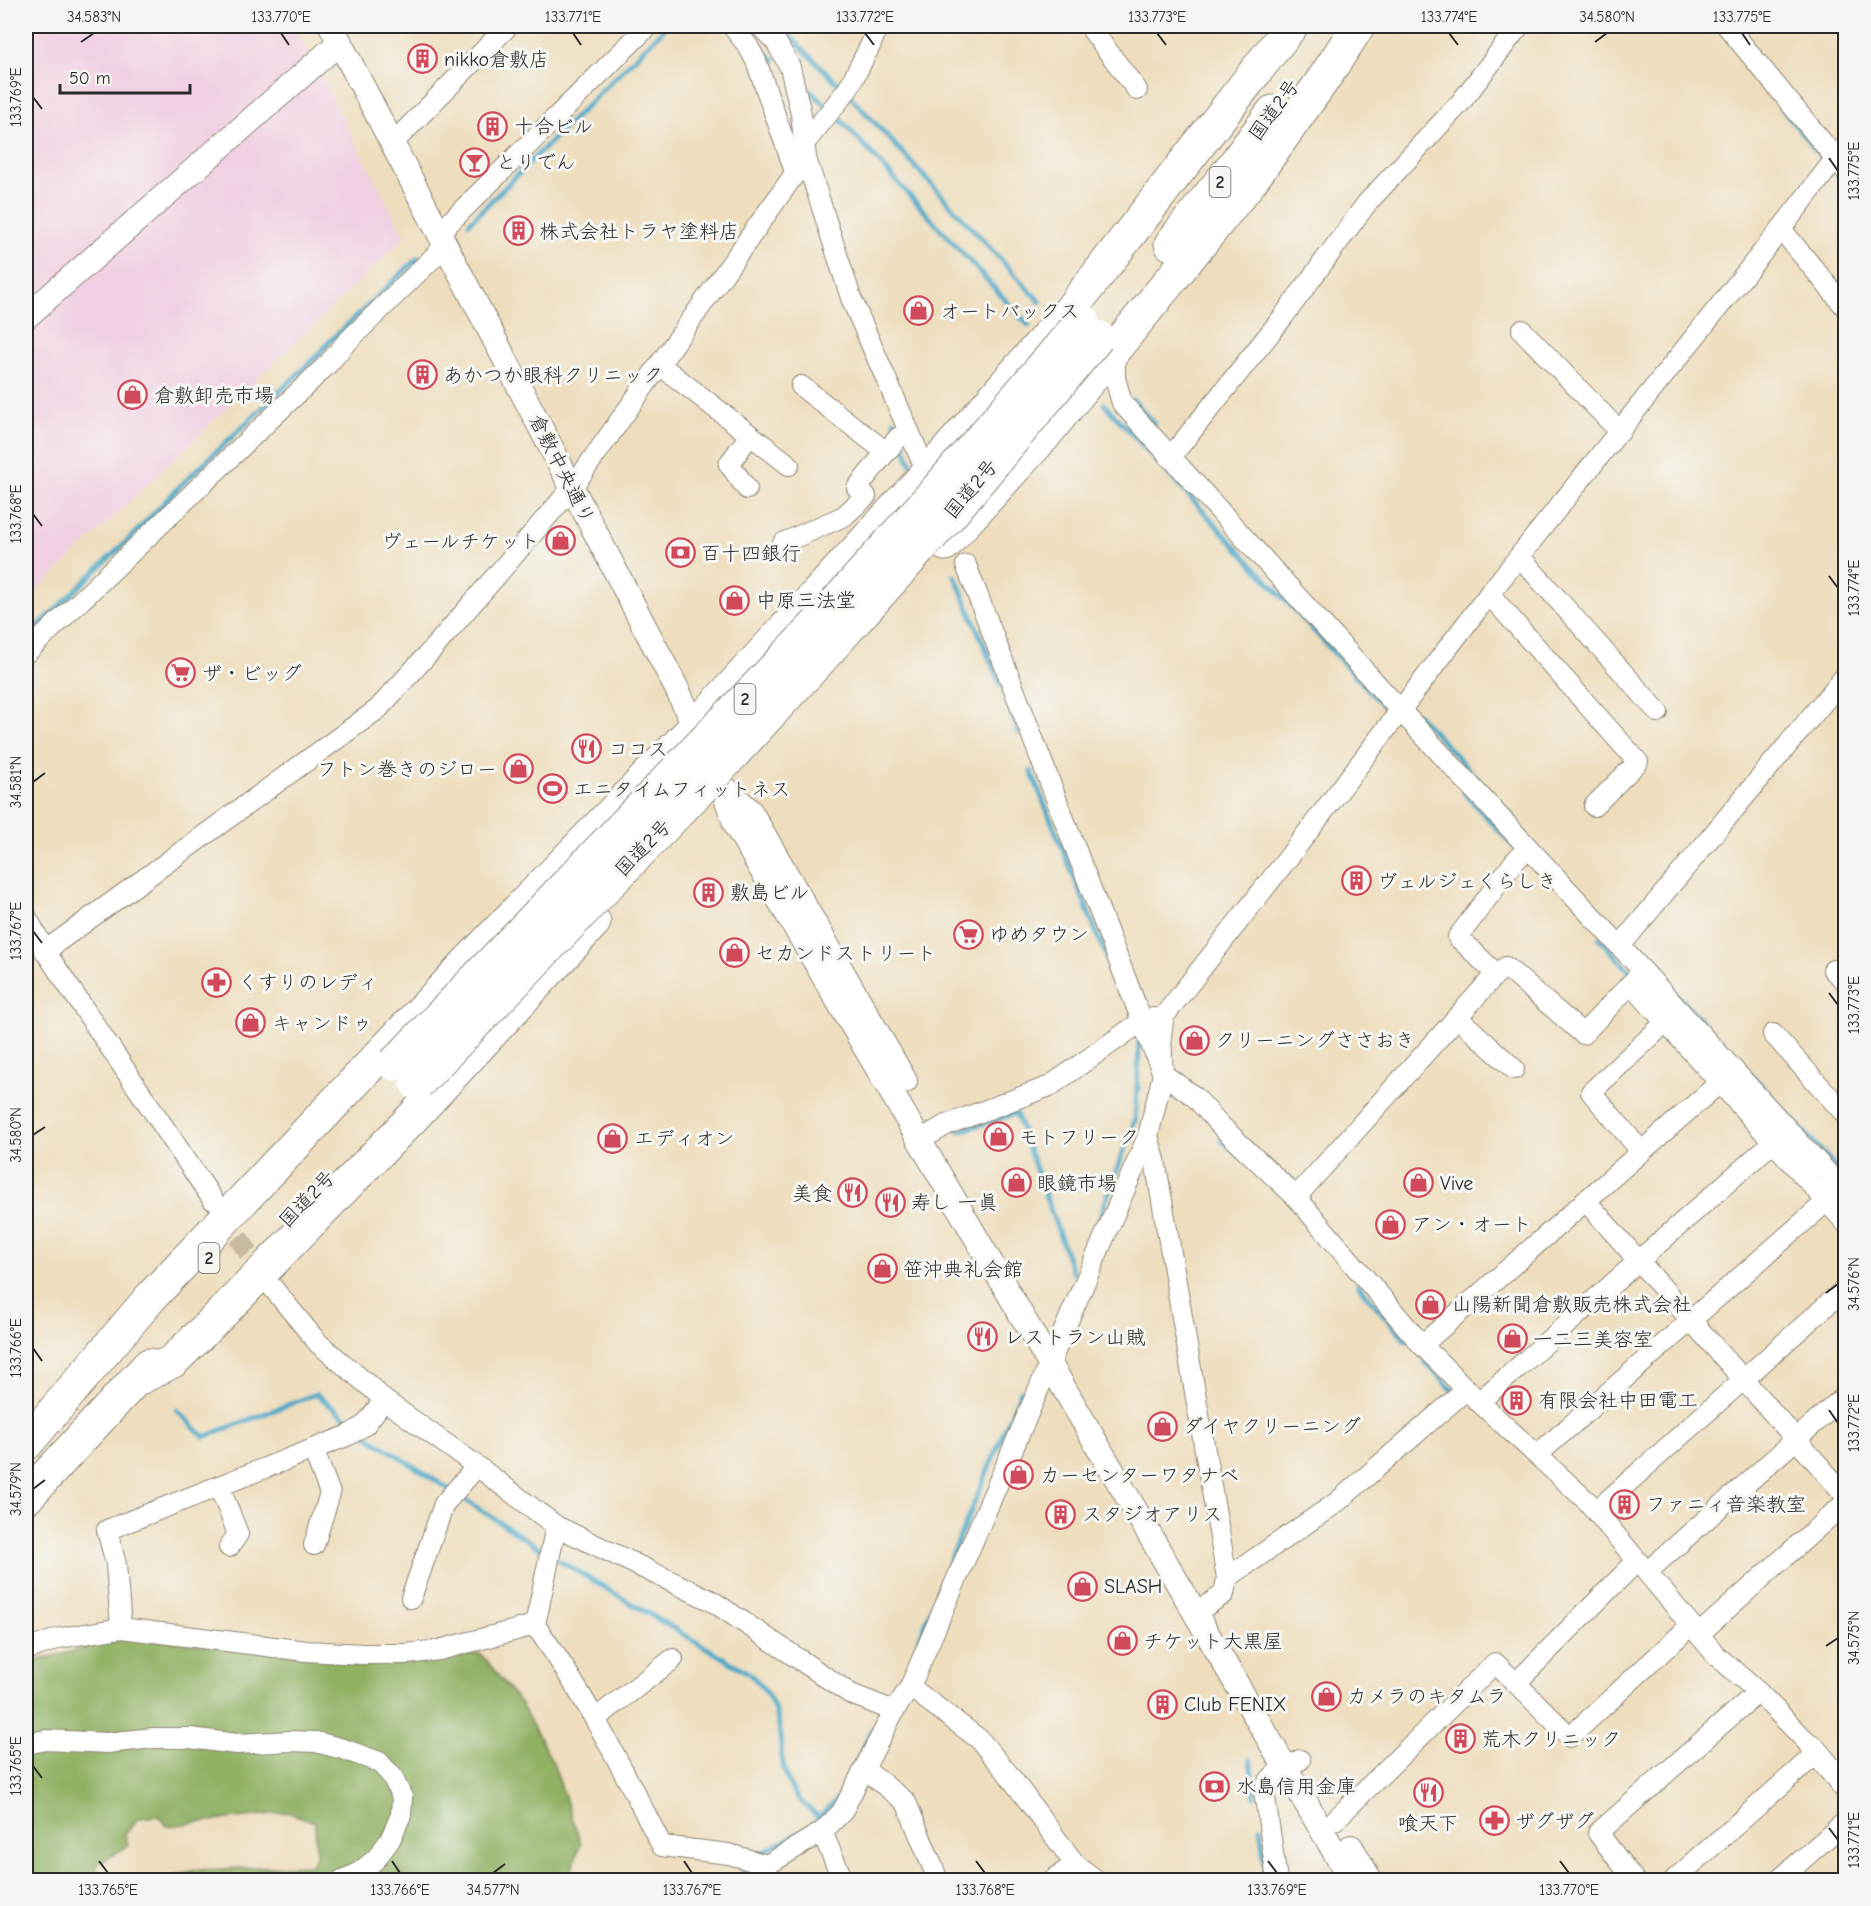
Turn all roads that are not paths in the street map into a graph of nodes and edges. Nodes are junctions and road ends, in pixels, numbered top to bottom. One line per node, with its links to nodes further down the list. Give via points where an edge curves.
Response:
1 (508, 26): 15 (street)
2 (648, 26): 19 (street)
3 (732, 26): 17 (street, via 748,45)
4 (760, 26): 17 (street, via 780,48 790,67 801,114)
5 (878, 26): 17 (street, via 846,91)
6 (1095, 26): 14 (street, via 1092,30)
7 (1291, 26): 42 (highway, via 1071,309 935,465)
8 (1307, 26): 23 (highway, 国道2号 / 2, via 1218,148)
9 (1336, 26): 23 (highway, 国道2号 / 2, via 1236,162)
10 (1358, 26): 23 (highway, via 1251,181)
11 (1519, 26): 29 (street, via 1461,102 1367,203 1283,316)
12 (1727, 26): 16 (street)
13 (335, 34): 15 (street, 倉敷中央通り); 21 (street)
14 (1137, 90)
15 (393, 143): 19 (street, 倉敷中央通り)
16 (1842, 158): 18 (street)
17 (802, 159): 24 (street); 28 (street)
18 (1781, 229): 20 (street); 26 (street)
19 (442, 239): 32 (street, 倉敷中央通り); 38 (street, via 329,363)
20 (1845, 308)
21 (26, 317)
22 (1522, 330): 26 (street)
23 (1099, 335): 29 (street, via 1122,404); 43 (highway, via 1044,435); 57 (highway, 国道2号 / 2, bridge, via 940,486)
24 (660, 365): 27 (street); 32 (street)
25 (801, 386): 28 (street)
26 (1620, 432): 35 (street)
27 (750, 435): 31 (street); 33 (street, via 729,464)
28 (899, 439): 30 (street); 34 (street, via 857,488 866,496 844,516)
29 (1173, 452): 40 (street)
30 (921, 459)
31 (789, 465)
32 (572, 488): 42 (street, 倉敷中央通り); 48 (street, via 378,709)
33 (747, 489)
34 (783, 543)
35 (1520, 557): 37 (street); 41 (street)
36 (966, 565): 53 (street)
37 (1489, 594): 40 (street); 44 (street, via 1638,762)
38 (26, 653)
39 (1845, 675): 47 (street)
40 (1400, 710): 45 (street); 51 (street)
41 (1658, 712)
42 (695, 727): 43 (street, 倉敷中央通り); 82 (highway, via 151,1297)
43 (722, 786): 61 (street, 倉敷中央通り, via 736,826); 77 (highway, via 414,1116 224,1311 173,1361)
44 (1594, 806)
45 (1523, 853): 47 (street); 49 (street, via 1458,937)
46 (26, 916): 48 (street)
47 (1620, 946): 50 (street)
48 (37, 950): 67 (street)
49 (1496, 974): 50 (street, via 1506,967 1583,1034); 52 (street)
50 (1637, 978): 54 (street); 59 (street)
51 (1164, 1016): 53 (street); 58 (street)
52 (1456, 1017): 56 (street); 66 (street)
53 (1142, 1021): 58 (street); 61 (street, via 1050,1086 946,1125)
54 (1665, 1023): 59 (street); 64 (street, via 1592,1092)
55 (1773, 1034): 60 (street)
56 (1514, 1069)
57 (406, 1074): 77 (highway, 国道2号 / 2); 84 (highway, 国道2号 / 2)
58 (1163, 1074): 62 (street); 66 (street, via 1195,1097)
59 (1726, 1077): 63 (street); 64 (street); 65 (street)
60 (1845, 1115)
61 (927, 1136): 75 (street, 倉敷中央通り)
62 (1148, 1136): 75 (street); 96 (street)
63 (1772, 1143): 65 (street); 70 (street)
64 (1641, 1151): 68 (street)
65 (1838, 1193): 69 (street); 73 (street)
66 (1296, 1197): 74 (street)
67 (213, 1200)
68 (1585, 1200): 70 (street); 74 (street)
69 (1845, 1223)
70 (1638, 1262): 73 (street); 79 (street)
71 (272, 1287): 80 (street, via 318,1343)
72 (1845, 1288): 76 (street)
73 (1690, 1321): 76 (street); 85 (street)
74 (1422, 1345): 79 (street)
75 (1054, 1354): 98 (street, 倉敷中央通り); 105 (street)
76 (1744, 1380): 81 (street); 91 (street)
77 (134, 1381): 89 (highway, 国道2号 / 2)
78 (1845, 1395): 81 (street)
79 (1473, 1396): 85 (street); 96 (street, via 1335,1503)
80 (384, 1400): 83 (street, via 358,1429); 86 (street)
81 (1797, 1440): 88 (street); 95 (street)
82 (26, 1444)
83 (313, 1449): 87 (street); 93 (street, via 330,1493)
84 (26, 1453)
85 (1538, 1455): 91 (street)
86 (477, 1466): 92 (street); 97 (street, via 444,1504)
87 (219, 1486): 94 (street, via 238,1534); 100 (street, via 107,1530 116,1564)
88 (1845, 1496)
89 (26, 1498)
90 (1845, 1502): 101 (street)
91 (1596, 1511): 95 (street)
92 (556, 1526): 99 (street); 107 (street, via 712,1601 851,1694)
93 (314, 1545)
94 (229, 1547)
95 (1642, 1566): 101 (street); 104 (street)
96 (1227, 1578): 98 (street, via 1224,1594)
97 (411, 1598)
98 (1202, 1609): 111 (street, 倉敷中央通り)
99 (536, 1625): 100 (street, via 439,1650 407,1654 306,1651); 108 (street)
100 (121, 1628): 102 (street, via 85,1632)
101 (1695, 1629): 104 (street, via 1570,1737); 106 (street, via 1716,1655)
102 (26, 1650)
103 (673, 1659): 108 (street)
104 (1516, 1683): 114 (street, via 1495,1663)
105 (910, 1687): 107 (street); 118 (street, via 979,1739)
106 (1758, 1692): 110 (street); 119 (street, via 1598,1833)
107 (894, 1711): 112 (street)
108 (595, 1719): 117 (street, via 662,1846 729,1854)
109 (26, 1744): 120 (street, via 46,1740 107,1743 153,1738 237,1744 316,1742 379,1762 392,1776 402,1797 401,1815 375,1860)
110 (1815, 1750): 113 (street); 129 (street)
111 (1293, 1764): 114 (street); 126 (street, via 1267,1782 1264,1791); 127 (street)
112 (865, 1770): 116 (street, via 842,1812); 123 (street, via 906,1802)
113 (1845, 1788)
114 (1335, 1820): 128 (street)
115 (1845, 1821): 130 (street)
116 (826, 1828): 117 (street); 122 (street)
117 (767, 1864): 121 (street)
118 (1075, 1864): 124 (street); 125 (street)
119 (1628, 1878)
120 (342, 1881)
121 (753, 1881)
122 (843, 1881)
123 (938, 1881)
124 (1053, 1881)
125 (1096, 1881)
126 (1277, 1881)
127 (1352, 1881)
128 (1370, 1881)
129 (1674, 1881)
130 (1779, 1881)

